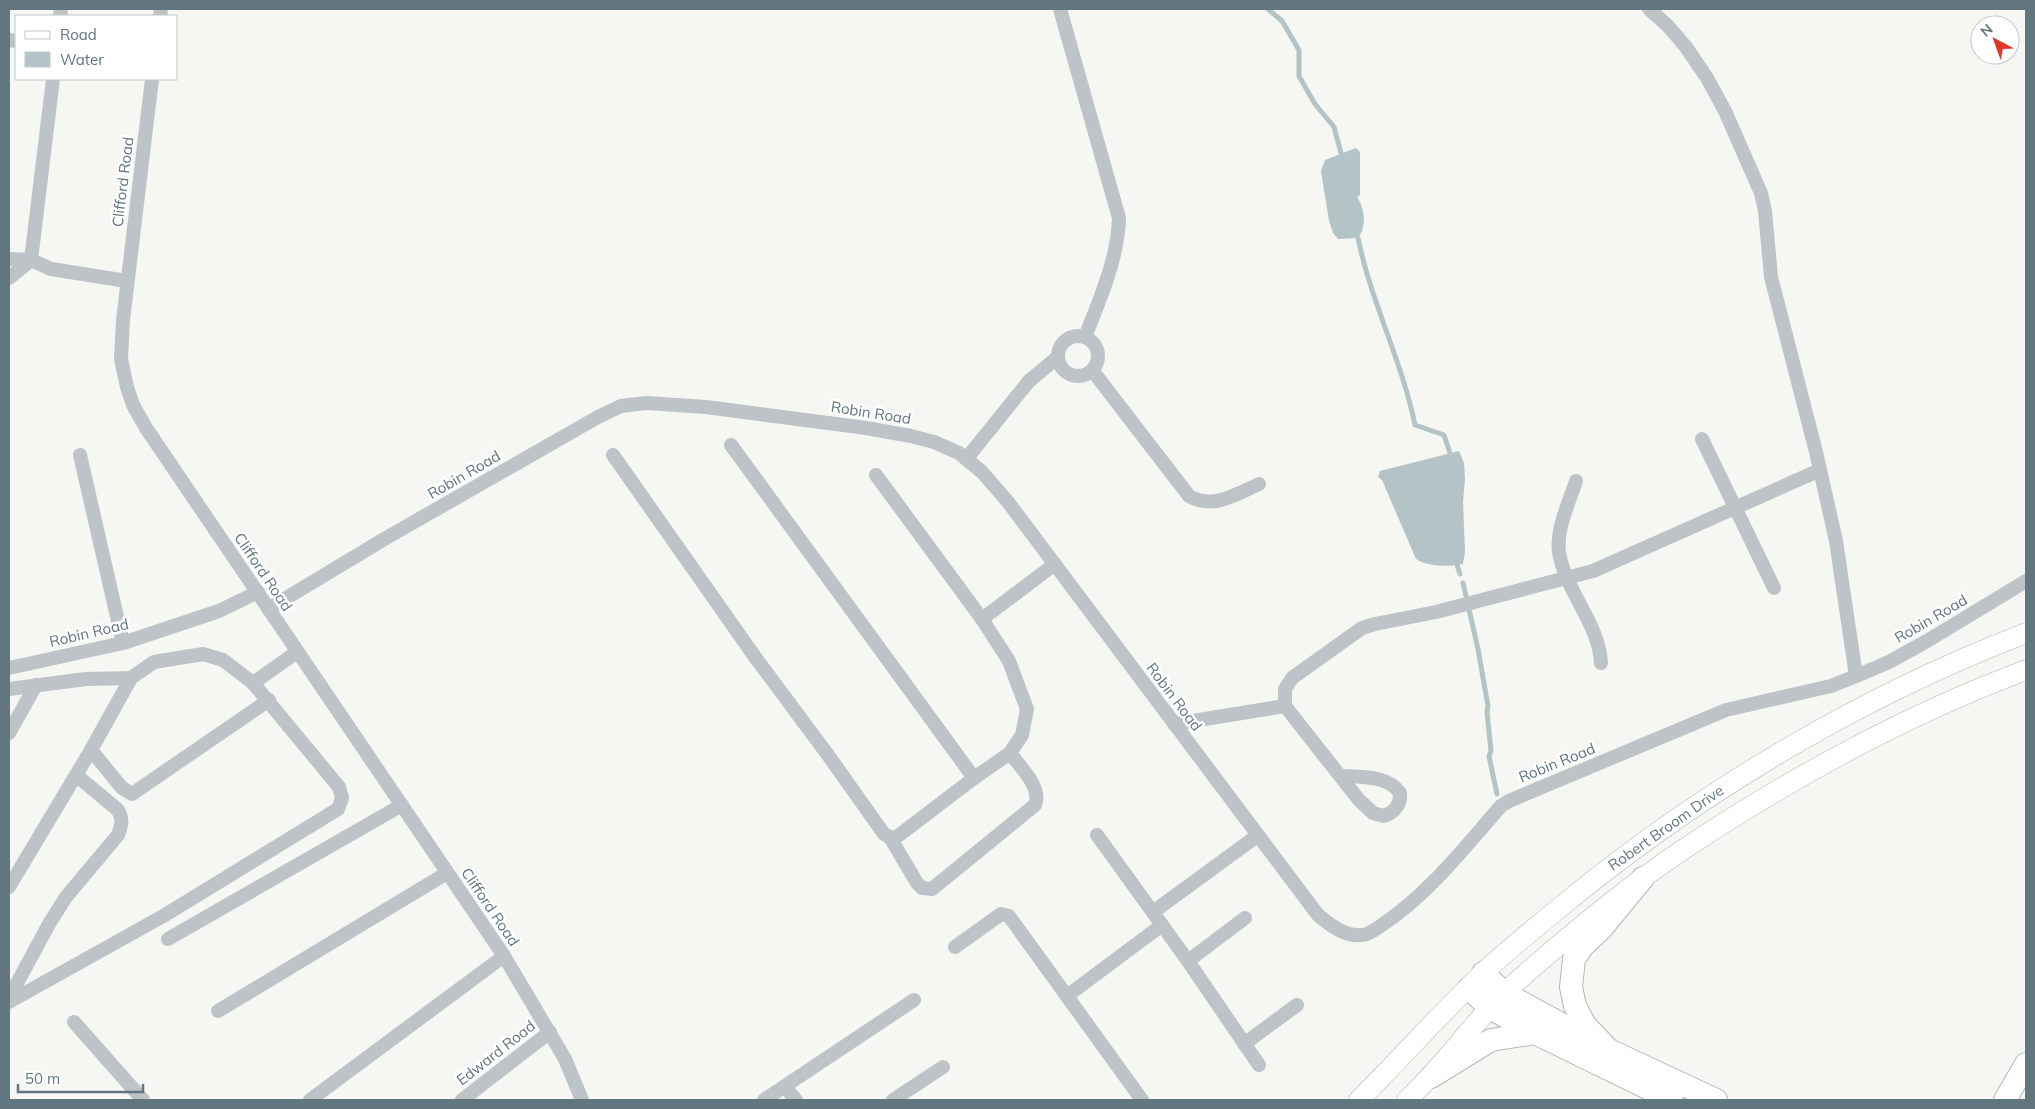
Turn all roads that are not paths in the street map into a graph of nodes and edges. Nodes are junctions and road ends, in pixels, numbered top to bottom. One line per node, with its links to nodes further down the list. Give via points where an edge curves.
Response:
1 (1060, 9): 9 (street, via 1119,218 1114,253)
2 (1649, 9): 17 (street, via 1668,26 1707,78 1761,192 1766,211 1771,277)
3 (53, 80): 6 (street)
4 (152, 80): 8 (street, Clifford Road)
5 (9, 259): 6 (street)
6 (31, 260): 7 (street); 8 (street, via 51,270)
7 (9, 278)
8 (127, 281): 26 (street, Clifford Road, via 121,359 133,405)
9 (1085, 337): 10 (street, via 1074,336 1063,342); 11 (street, via 1098,352)
10 (1058, 358): 11 (street, via 1064,371 1071,375 1086,374); 16 (street, via 1029,381)
11 (1092, 370): 20 (street, via 1190,496 1204,502 1225,500)
12 (1702, 439): 21 (street)
13 (731, 445): 48 (street)
14 (80, 455): 30 (street)
15 (613, 455): 52 (street, via 755,657 884,834)
16 (967, 458): 22 (street, Robin Road, via 1008,502); 27 (street, Robin Road, via 934,442 866,428 706,407 646,403 621,406)
17 (1820, 470): 21 (street); 35 (street, via 1836,541)
18 (876, 475): 28 (street)
19 (1576, 481): 23 (street, via 1562,524 1559,551)
20 (1259, 484)
21 (1734, 508): 23 (street, via 1593,571); 25 (street)
22 (1055, 564): 28 (street); 42 (street, Robin Road)
23 (1568, 578): 32 (street, via 1600,650); 41 (street, via 1375,624 1355,632 1292,678 1285,689)
24 (2026, 581): 35 (street, Robin Road, via 1890,662)
25 (1774, 588)
26 (258, 592): 27 (street, Clifford Road); 30 (street, Robin Road, via 219,611)
27 (268, 608): 31 (street, Clifford Road)
28 (982, 619): 45 (street, via 1009,661 1027,709 1022,735)
29 (2026, 632): 63 (street, Robert Broom Drive, via 1883,696 1755,767 1670,823 1590,883)
30 (124, 643): 33 (street, Robin Road)
31 (297, 652): 37 (street); 49 (street, Clifford Road)
32 (1601, 663)
33 (9, 668)
34 (2026, 670): 54 (street, Robert Broom Drive, via 1890,730 1825,764 1735,816)
35 (1856, 676): 51 (street, Robin Road, via 1831,686 1726,710 1509,800 1457,859 1424,890 1387,921 1360,936 1340,931 1318,915)
36 (131, 678): 37 (street, via 154,662 204,654 223,660); 38 (street, via 86,679); 44 (street)
37 (253, 683): 40 (street)
38 (36, 686): 39 (street); 43 (street)
39 (9, 689)
40 (269, 700): 44 (street, via 132,794 122,788); 68 (street, via 339,788 342,798 338,809 165,915)
41 (1285, 706): 42 (street); 47 (street)
42 (1174, 724): 51 (street, Robin Road)
43 (9, 733)
44 (90, 750): 46 (street)
45 (1010, 753): 48 (street); 52 (street, via 1035,788 1038,798 1035,805 932,889 922,888 917,883)
46 (76, 775): 55 (street); 65 (street, via 118,810 121,827 118,835 66,897)
47 (1340, 776)
48 (974, 778): 52 (street)
49 (402, 805): 53 (street, Clifford Road); 59 (street)
50 (1098, 835): 56 (street)
51 (1257, 836): 56 (street)
52 (891, 839)
53 (447, 873): 61 (street, Clifford Road); 70 (street)
54 (1643, 878): 67 (street, Robert Broom Drive); 75 (main road, via 1574,959 1571,987 1577,1013)
55 (9, 887)
56 (1153, 912): 58 (street)
57 (1245, 918): 62 (street)
58 (1162, 925): 62 (street); 64 (street)
59 (168, 939)
60 (955, 947): 64 (street, via 1001,914 1006,914)
61 (504, 956): 72 (street, Clifford Road); 83 (street)
62 (1188, 961): 74 (street)
63 (1476, 981): 67 (main road); 90 (street, Robert Broom Drive)
64 (1067, 996): 89 (street)
65 (9, 998)
66 (914, 1000): 80 (street)
67 (1497, 1000): 73 (main road); 75 (main road); 79 (street, Robert Broom Drive)
68 (9, 1002)
69 (1297, 1005): 74 (street)
70 (218, 1011)
71 (74, 1022): 82 (street)
72 (550, 1032): 84 (street, Edward Road); 85 (street, Clifford Road)
73 (1535, 1033): 79 (main road, via 1491,1040); 92 (main road)
74 (1244, 1044): 77 (street)
75 (1609, 1050): 93 (main road)
76 (2026, 1064): 94 (main road)
77 (1258, 1065)
78 (943, 1067): 88 (street)
79 (1431, 1077): 91 (street, Robert Broom Drive)
80 (785, 1086): 86 (street); 87 (street)
81 (2026, 1086): 95 (main road)
82 (143, 1100)
83 (310, 1100)
84 (462, 1100)
85 (582, 1100)
86 (764, 1100)
87 (796, 1100)
88 (893, 1100)
89 (1142, 1100)
90 (1359, 1100)
91 (1407, 1100)
92 (1672, 1100)
93 (1716, 1100)
94 (2005, 1100)
95 (2019, 1100)

